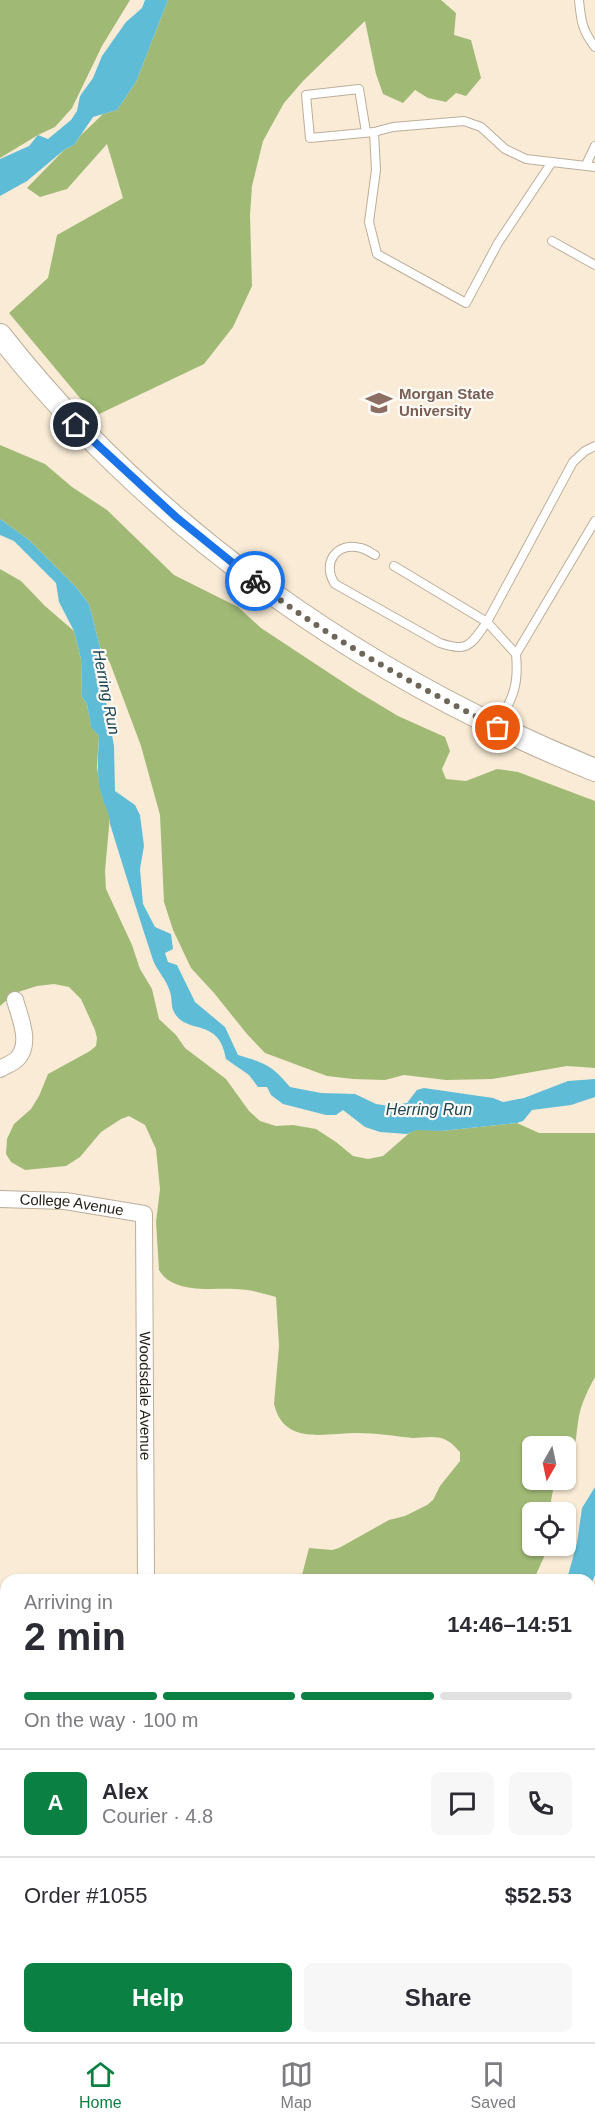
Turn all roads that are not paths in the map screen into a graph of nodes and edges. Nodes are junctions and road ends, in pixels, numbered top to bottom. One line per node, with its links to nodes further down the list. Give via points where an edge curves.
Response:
1 (579, 0): 2 (lane, via 582,27)
2 (595, 47)
3 (370, 132): 3 (lane, via 310,138 306,95 359,89); 5 (lane, via 464,121 481,127 515,155); 5 (lane, via 376,170 369,222 377,254 466,303 498,243)
4 (595, 146): 6 (lane)
5 (552, 162): 6 (lane)
6 (591, 166)
7 (552, 241): 8 (lane)
8 (595, 265)
9 (0, 335): 16 (main road, via 76,425 130,477 260,585 358,652)
10 (595, 446): 14 (lane, via 573,462)
11 (595, 521): 15 (lane)
12 (375, 555): 14 (lane, via 361,548 348,547 336,552 329,568 335,584 453,648 470,645)
13 (394, 566): 14 (lane)
14 (487, 622): 15 (lane)
15 (516, 654): 16 (lane, via 516,688)
16 (498, 728): 17 (main road)
17 (595, 771)
18 (15, 1000): 19 (street, via 24,1031 23,1050 16,1060)
19 (0, 1069)
20 (0, 1199): 21 (street, College Avenue, via 65,1201)
21 (144, 1214): 22 (street, Woodsdale Avenue)
22 (146, 1574)

